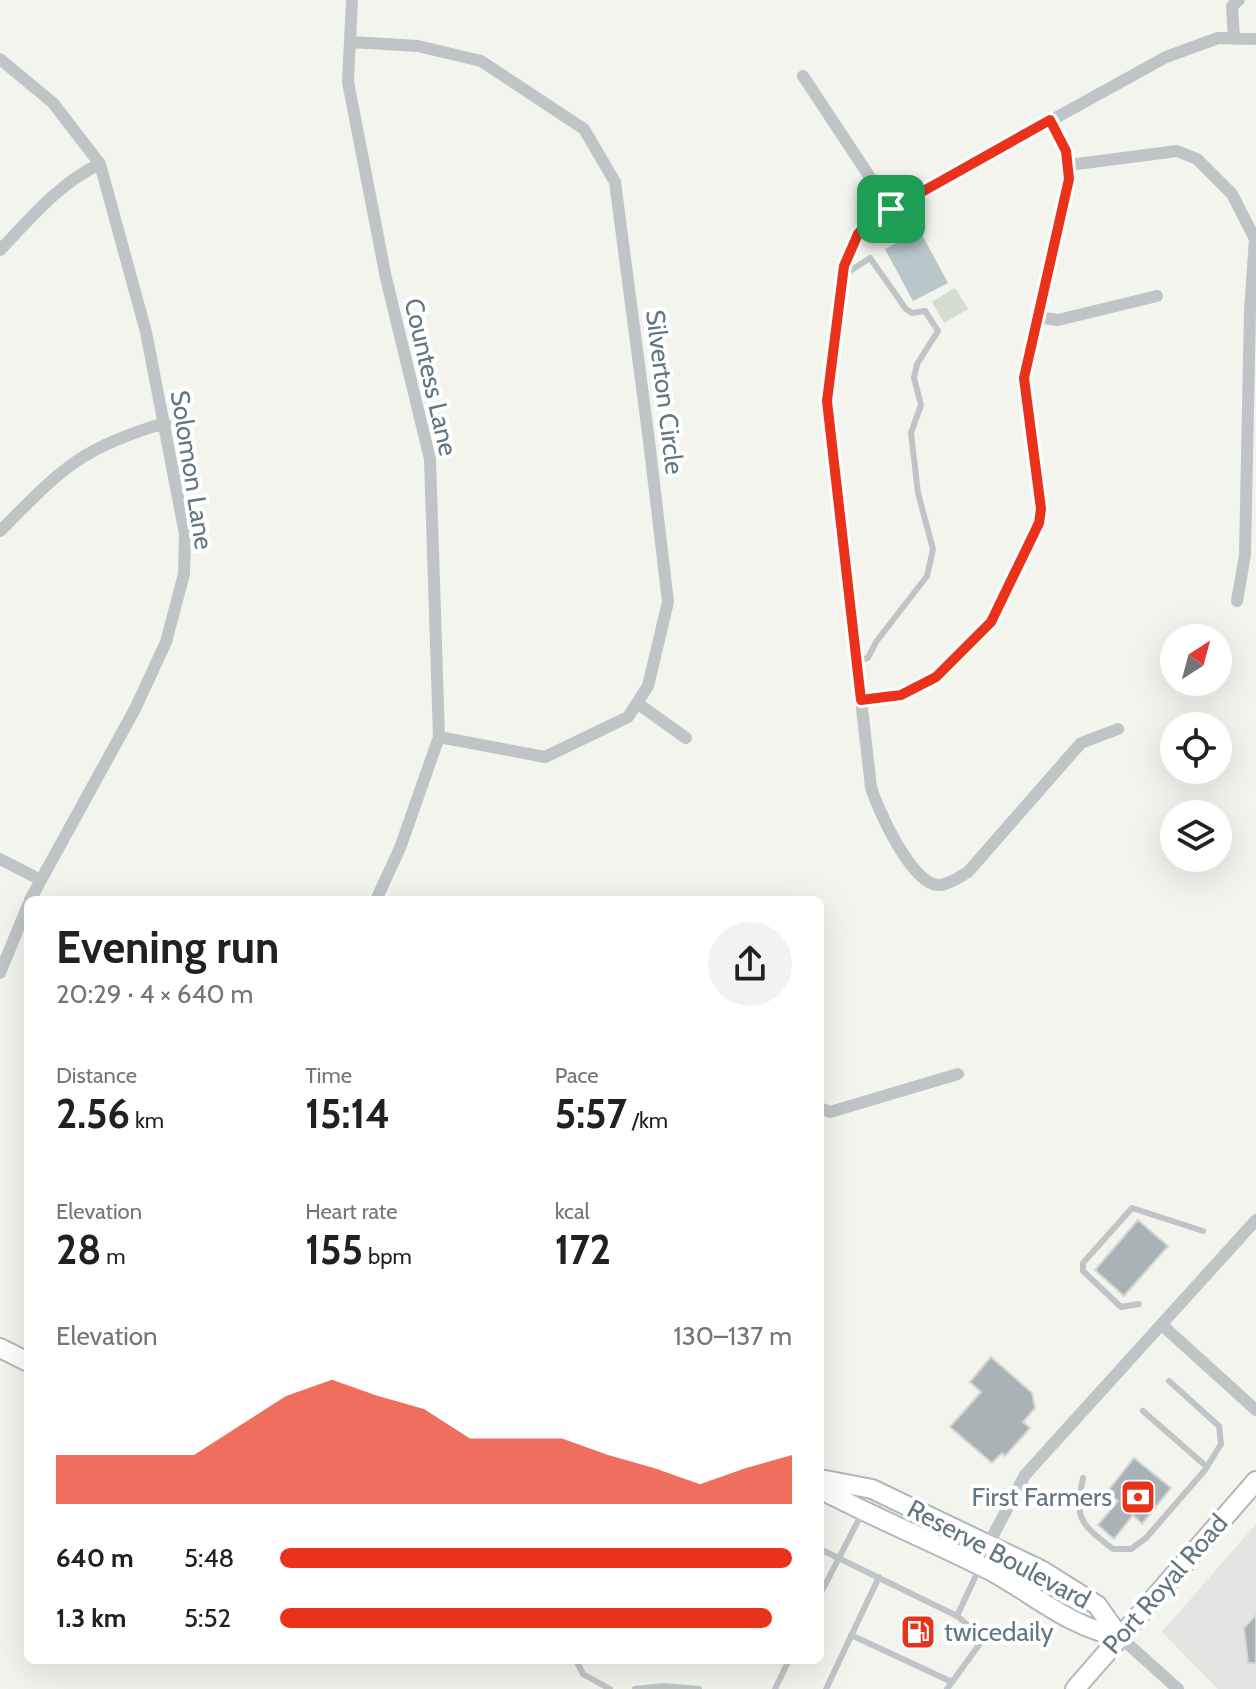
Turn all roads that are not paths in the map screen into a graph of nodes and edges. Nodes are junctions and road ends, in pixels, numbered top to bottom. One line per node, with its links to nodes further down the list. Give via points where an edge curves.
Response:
1 (352, 0): 5 (street, Countess Lane)
2 (1233, 2): 3 (street)
3 (1234, 39): 4 (street); 8 (street, via 1218,38 1166,57)
4 (1256, 39)
5 (351, 42): 24 (street, Silverton Circle, via 418,46 481,61 584,129 615,182 668,602 648,686); 26 (street, Countess Lane, via 348,82 386,278 430,459)
6 (0, 59): 9 (street, Solomon Lane, via 53,103)
7 (803, 76): 11 (street)
8 (1050, 120): 10 (street); 11 (street)
9 (100, 164): 12 (street, via 78,174 46,201); 17 (street, Solomon Lane)
10 (1069, 165): 14 (street, via 1177,151 1197,159 1232,194 1255,239); 16 (street)
11 (891, 209): 13 (street, via 858,234)
12 (0, 250)
13 (843, 277): 22 (street, via 827,401); 22 (lane, via 870,258 906,309 925,311 938,331 917,364 914,378 921,405 911,433 918,493 933,549 927,576 868,658)
14 (1254, 280): 20 (street)
15 (1157, 296): 16 (street, via 1058,320)
16 (1037, 317): 23 (street, via 1024,389 1039,523 991,622 936,677 901,695)
17 (165, 423): 18 (street, via 122,435 69,463); 29 (street, Solomon Lane, via 185,534 184,574 166,642 135,709)
18 (0, 531)
19 (1256, 544): 20 (street)
20 (1245, 555): 21 (street)
21 (1237, 601)
22 (857, 661): 23 (street)
23 (861, 700): 25 (street, via 878,810 919,878 937,885 968,872 1081,743)
24 (637, 703): 26 (street, Silverton Circle, via 628,717 545,757); 27 (street)
25 (1118, 729)
26 (439, 737): 31 (street, Countess Lane)
27 (686, 738)
28 (0, 859): 29 (street)
29 (39, 879): 30 (street, Solomon Lane)
30 (32, 896)
31 (378, 896)
32 (24, 914): 33 (street, Solomon Lane)
33 (0, 973)
34 (958, 1074): 35 (street)
35 (824, 1110)
36 (1256, 1220): 39 (street)
37 (1203, 1231): 38 (lane, via 1132,1208 1083,1263 1083,1271 1121,1307)
38 (1139, 1304)
39 (1162, 1325): 43 (street); 51 (street, via 1025,1475)
40 (0, 1348): 41 (street)
41 (24, 1360)
42 (1169, 1381): 45 (lane, via 1219,1426 1221,1444)
43 (1256, 1410)
44 (1143, 1411): 45 (lane)
45 (1206, 1468): 46 (lane, via 1131,1549 1113,1549 1082,1525 1077,1504)
46 (1083, 1478)
47 (824, 1480): 51 (street, Reserve Boulevard, via 872,1489)
48 (1256, 1481): 59 (street, Port Royal Road)
49 (824, 1491): 50 (street, Reserve Boulevard)
50 (863, 1512): 53 (lane); 54 (street, Reserve Boulevard)
51 (989, 1543): 54 (street); 59 (street, Reserve Boulevard, via 1097,1605)
52 (824, 1551): 53 (lane)
53 (838, 1557): 55 (lane); 56 (lane)
54 (981, 1566): 57 (lane); 59 (street, Reserve Boulevard, via 1082,1625)
55 (879, 1577): 57 (lane); 58 (lane)
56 (824, 1587)
57 (957, 1616): 62 (lane, via 984,1638)
58 (851, 1635): 62 (lane); 67 (lane)
59 (1119, 1636): 68 (street, Port Royal Road); 69 (street)
60 (578, 1664): 63 (lane, via 583,1674)
61 (787, 1664): 66 (lane)
62 (950, 1686)
63 (610, 1689)
64 (635, 1689): 65 (lane)
65 (699, 1689)
66 (775, 1689)
67 (826, 1689)
68 (1075, 1689)
69 (1178, 1689)

